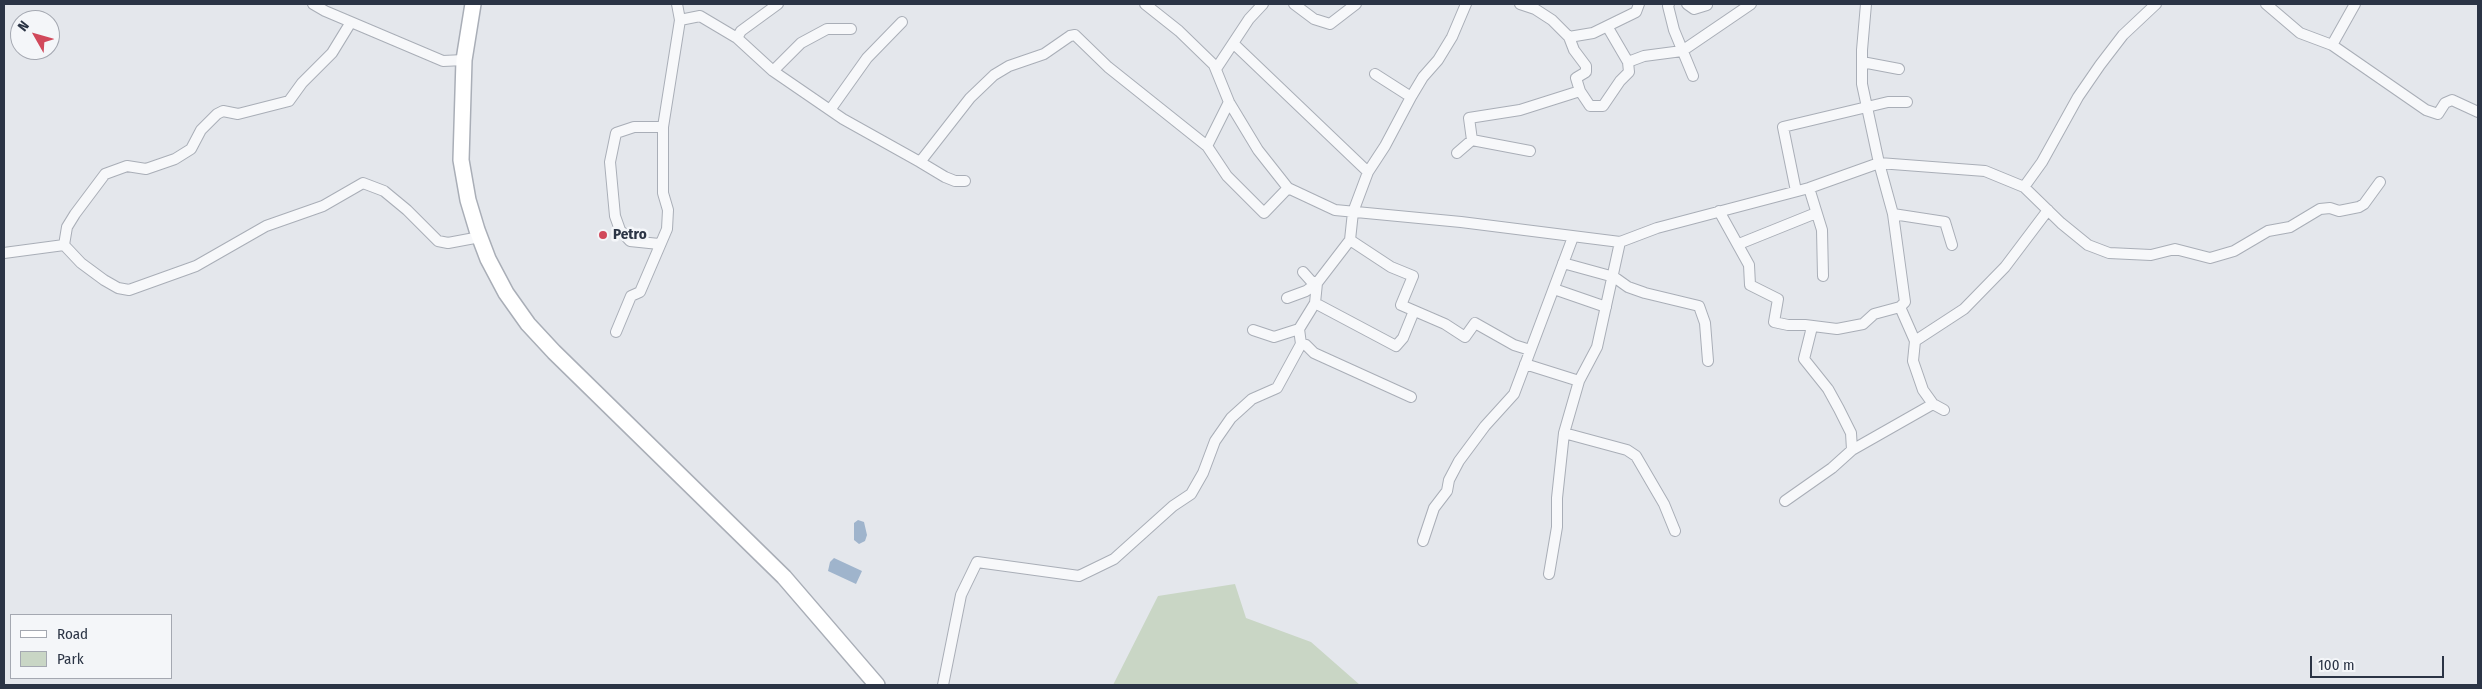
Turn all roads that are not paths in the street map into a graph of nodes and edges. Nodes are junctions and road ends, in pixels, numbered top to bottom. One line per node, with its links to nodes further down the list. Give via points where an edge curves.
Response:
1 (313, 4): 22 (street)
2 (473, 4): 31 (main road)
3 (677, 4): 21 (street)
4 (778, 4): 27 (street, via 741,31)
5 (1145, 4): 35 (street, via 1179,31)
6 (1262, 4): 28 (street)
7 (1294, 4): 8 (street, via 1314,19 1330,24)
8 (1356, 4)
9 (1466, 4): 40 (street, via 1452,37)
10 (1520, 4): 20 (street)
11 (1639, 4): 24 (street, via 1636,12)
12 (1669, 4): 30 (street)
13 (1687, 4): 19 (street, via 1694,9)
14 (1751, 4): 30 (street)
15 (1866, 4): 33 (street)
16 (2156, 4): 56 (street, via 2123,35 2100,65)
17 (2266, 4): 29 (street, via 2300,34)
18 (2355, 4): 29 (street)
19 (1707, 5)
20 (1536, 7): 26 (street)
21 (680, 20): 27 (street, via 700,16); 46 (street)
22 (351, 22): 31 (street, via 443,61); 71 (street, via 332,53 289,101 238,114 223,111 208,122 191,149 175,159 146,169 127,166 105,174 75,214)
23 (902, 22): 44 (street, via 867,58)
24 (1607, 26): 26 (street, via 1593,33); 32 (street)
25 (851, 29): 36 (street, via 827,29 801,42)
26 (1569, 37): 39 (street, via 1586,66 1586,72 1576,78)
27 (737, 38): 36 (street)
28 (1234, 44): 35 (street); 53 (street)
29 (2332, 45): 45 (street, via 2426,110 2438,114 2445,103 2452,100)
30 (1682, 51): 32 (street, via 1644,56); 38 (street)
31 (464, 60): 65 (main road, via 461,160 468,200)
32 (1628, 62): 39 (street, via 1629,72 1603,106 1590,106)
33 (1862, 62): 34 (street); 43 (street)
34 (1900, 69)
35 (1216, 70): 41 (street)
36 (773, 71): 44 (street)
37 (1375, 74): 40 (street)
38 (1693, 76)
39 (1580, 91): 47 (street, via 1520,110 1469,118)
40 (1411, 97): 53 (street)
41 (1229, 102): 48 (street); 57 (street, via 1258,150)
42 (1907, 102): 43 (street)
43 (1867, 106): 52 (street); 59 (street, via 1783,127)
44 (830, 110): 51 (street)
45 (2478, 112)
46 (663, 128): 69 (street, via 663,193 668,210 667,229); 69 (street, via 634,127 616,133 610,162 615,216 620,230 630,241)
47 (1472, 140): 49 (street); 50 (street)
48 (1207, 146): 51 (street, via 1108,67 1075,35 1044,54 994,75 970,98); 57 (street, via 1227,176 1264,213)
49 (1530, 151)
50 (1457, 153)
51 (920, 162): 54 (street, via 945,177)
52 (1879, 163): 56 (street, via 1985,171); 58 (street); 64 (street)
53 (1368, 172): 62 (street)
54 (965, 181)
55 (2380, 182): 60 (street, via 2364,204 2358,207 2339,211 2320,209 2290,227 2268,231 2252,243 2210,258 2175,249 2151,255 2109,253 2088,245)
56 (2024, 187): 60 (street)
57 (1288, 188): 62 (street, via 1336,210)
58 (1809, 188): 59 (street); 63 (street)
59 (1796, 191): 61 (street)
60 (2048, 210): 89 (street, via 2005,267 1964,309)
61 (1720, 211): 68 (street); 70 (street)
62 (1352, 212): 66 (street, via 1461,222); 67 (street)
63 (1816, 213): 70 (street); 76 (street, via 1822,230)
64 (1893, 214): 72 (street, via 1945,222); 83 (street, via 1904,302)
65 (480, 237): 71 (street, via 448,243 438,241 384,191 363,183 323,206 266,226 196,266 129,290 104,280); 104 (main road, via 506,293 528,324 784,577)
66 (1573, 238): 68 (street); 74 (street)
67 (1350, 240): 78 (street); 84 (street, via 1391,267 1413,276 1401,304)
68 (1620, 242): 77 (street)
69 (659, 244): 88 (street, via 640,292 631,296)
70 (1739, 244): 85 (street, via 1749,264 1750,285 1778,299 1774,322)
71 (64, 245): 73 (street)
72 (1952, 245)
73 (4, 253)
74 (1563, 263): 77 (street); 79 (street)
75 (1303, 272): 78 (street, via 1311,281)
76 (1823, 276)
77 (1614, 277): 82 (street); 92 (street, via 1645,293 1699,306 1705,323)
78 (1317, 282): 80 (street, via 1306,291); 81 (street)
79 (1554, 289): 82 (street); 91 (street)
80 (1287, 298)
81 (1315, 303): 84 (street, via 1396,346 1403,338); 86 (street)
82 (1606, 307): 94 (street, via 1597,348)
83 (1900, 307): 85 (street, via 1874,314 1863,324 1836,329); 89 (street)
84 (1414, 311): 91 (street, via 1465,337 1475,323 1514,346)
85 (1812, 327): 99 (street, via 1804,359 1839,408 1851,434)
86 (1299, 329): 87 (street, via 1274,337); 90 (street)
87 (1253, 330)
88 (616, 332)
89 (1915, 341): 96 (street, via 1913,361 1923,390)
90 (1301, 344): 95 (street); 105 (street, via 1277,388 1252,399 1225,425 1191,494 1114,559 1080,576 977,562 961,595)
91 (1530, 350): 93 (street)
92 (1708, 361)
93 (1525, 364): 94 (street); 102 (street, via 1514,394 1485,426 1454,469 1447,490 1434,508)
94 (1579, 381): 98 (street)
95 (1411, 397)
96 (1934, 404): 97 (street); 99 (street)
97 (1944, 410)
98 (1564, 433): 101 (street, via 1627,450 1636,456 1664,504); 103 (street, via 1557,528)
99 (1852, 450): 100 (street)
100 (1785, 500)
101 (1675, 531)
102 (1423, 541)
103 (1549, 574)
104 (877, 685)
105 (943, 685)

